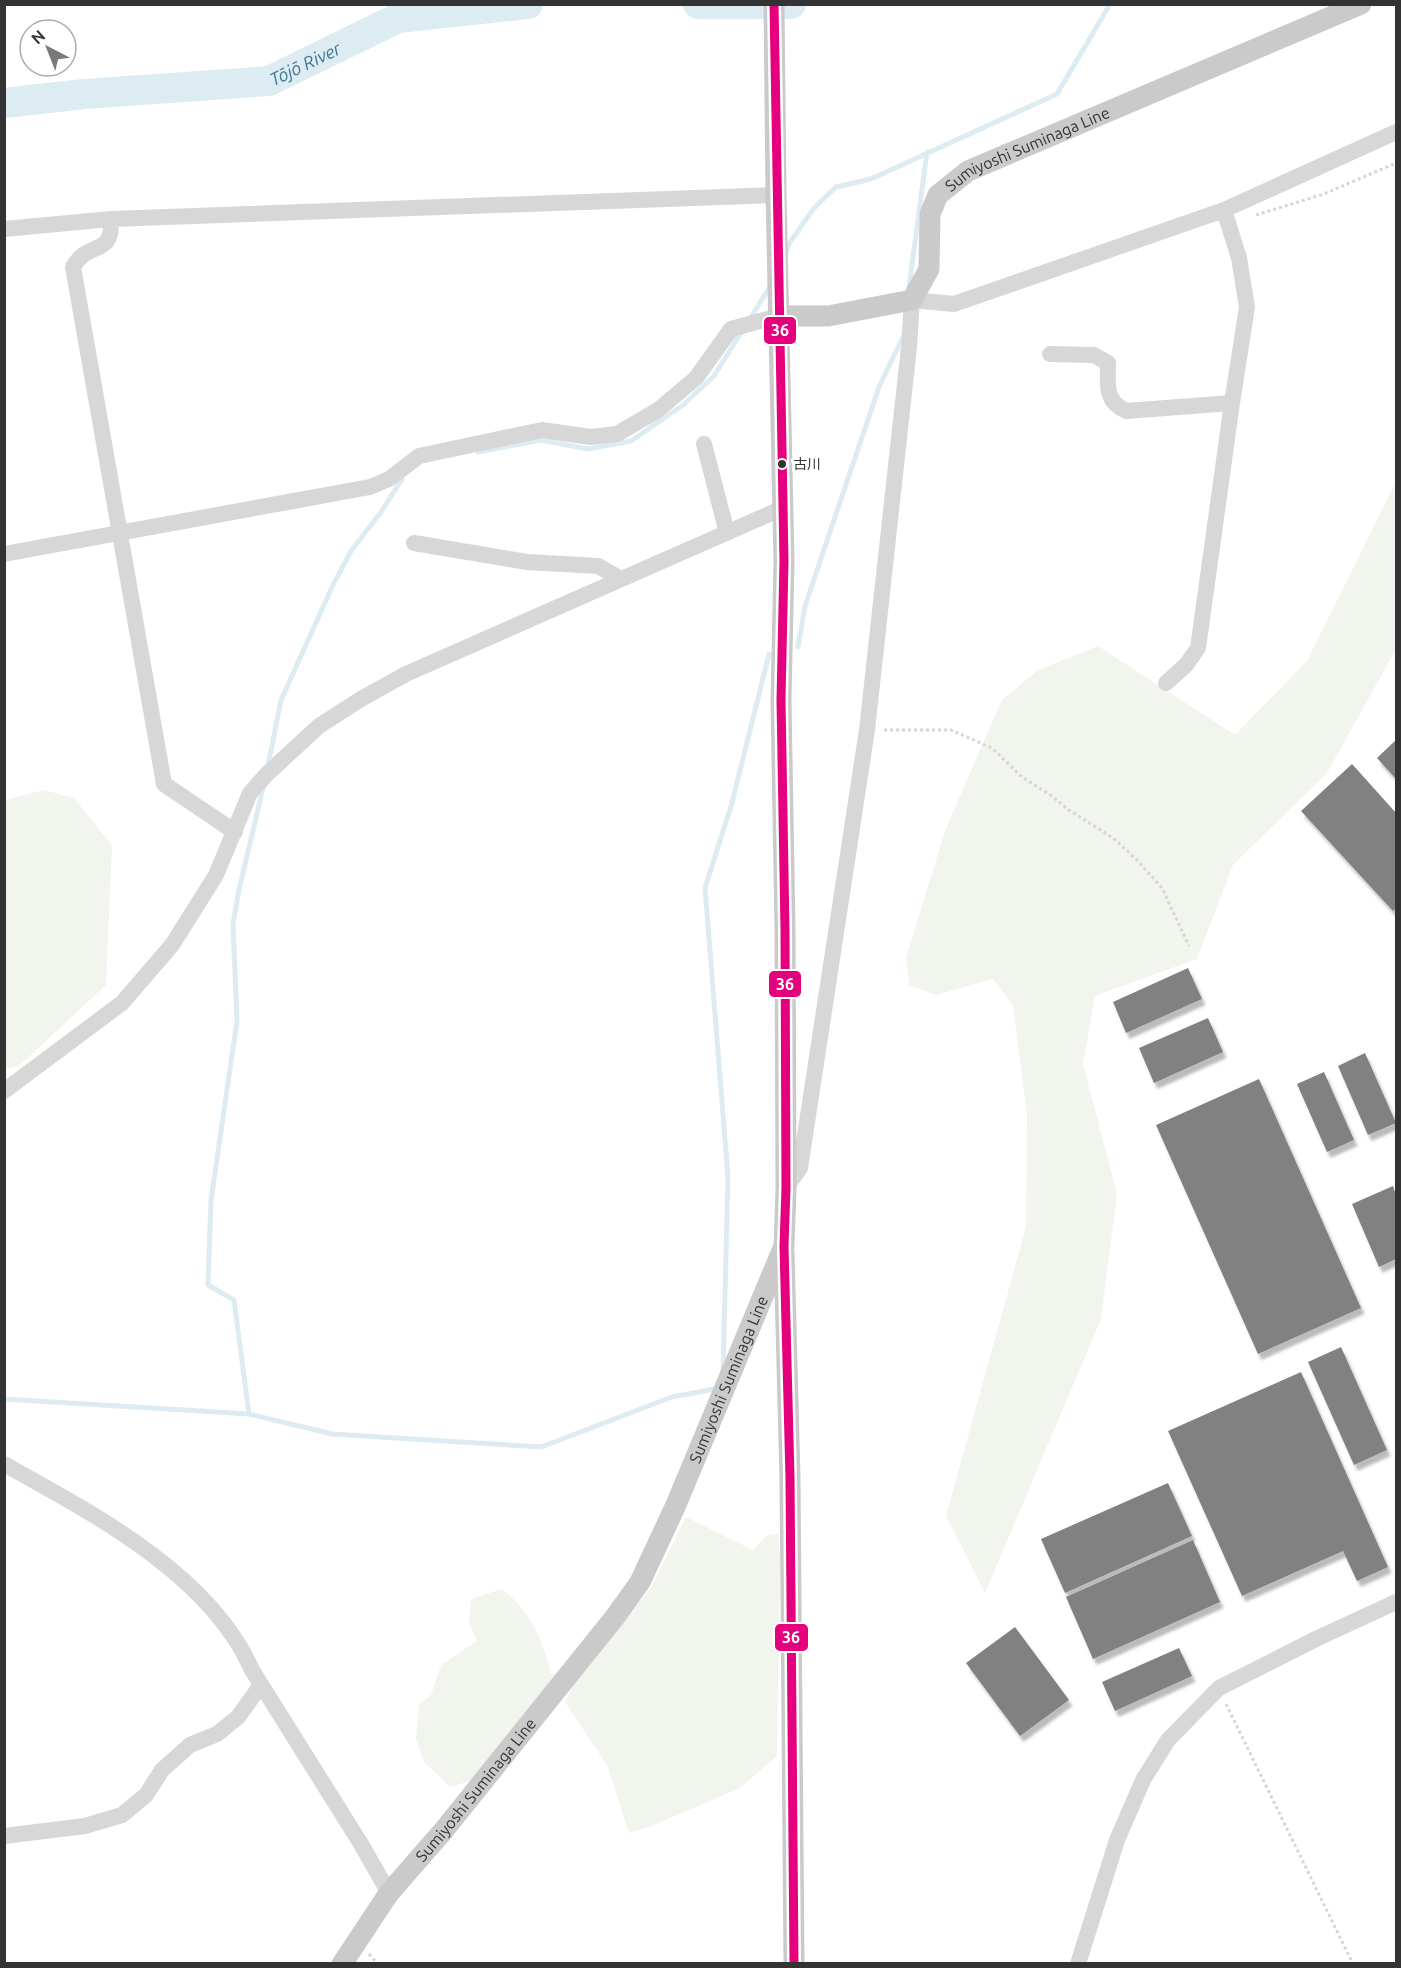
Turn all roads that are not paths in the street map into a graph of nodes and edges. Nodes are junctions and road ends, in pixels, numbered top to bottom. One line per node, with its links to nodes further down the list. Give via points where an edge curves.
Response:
1 (774, 4): 4 (main road, Sumiyoshi Suminaga Line)
2 (1361, 4): 8 (main road, Sumiyoshi Suminaga Line, via 968,171 938,195 930,214 929,269)
3 (1396, 132): 5 (street)
4 (776, 195): 6 (street); 9 (main road, Sumiyoshi Suminaga Line)
5 (1226, 217): 8 (street, via 954,304); 11 (street, via 1239,258 1247,307)
6 (111, 219): 7 (street); 15 (street, via 112,233 106,243 79,256 73,267)
7 (4, 229)
8 (912, 300): 9 (main road, via 828,316); 22 (street, via 867,730 800,1168)
9 (778, 316): 13 (main road, Sumiyoshi Suminaga Line); 15 (street, via 731,329 696,378 658,410 617,434 591,437 542,430 419,456 389,479 370,487)
10 (1050, 354): 11 (street, via 1094,355 1108,363 1108,395 1126,411)
11 (1232, 403): 19 (street, via 1198,648)
12 (704, 444): 14 (street)
13 (783, 508): 14 (street); 22 (main road, Sumiyoshi Suminaga Line)
14 (728, 533): 18 (street)
15 (119, 534): 17 (street); 20 (street, via 164,784)
16 (414, 543): 18 (street, via 527,562 598,566)
17 (4, 554)
18 (621, 579): 20 (street, via 406,674 352,704 319,726 267,774 250,793)
19 (1166, 683)
20 (235, 831): 21 (street, via 216,875 172,945 122,1003)
21 (4, 1091)
22 (786, 1188): 23 (main road, Sumiyoshi Suminaga Line)
23 (784, 1246): 28 (main road, Sumiyoshi Suminaga Line, via 640,1582 444,1830); 30 (main road)
24 (4, 1464): 26 (street, via 148,1550 199,1595 227,1629)
25 (1396, 1602): 31 (street, via 1219,1688 1168,1740 1143,1780 1118,1840)
26 (261, 1685): 27 (street, via 238,1716 216,1734 190,1745 162,1770 146,1796 122,1815 85,1826); 28 (street)
27 (4, 1836)
28 (389, 1893): 29 (main road, Sumiyoshi Suminaga Line)
29 (342, 1964)
30 (794, 1964)
31 (1078, 1964)

